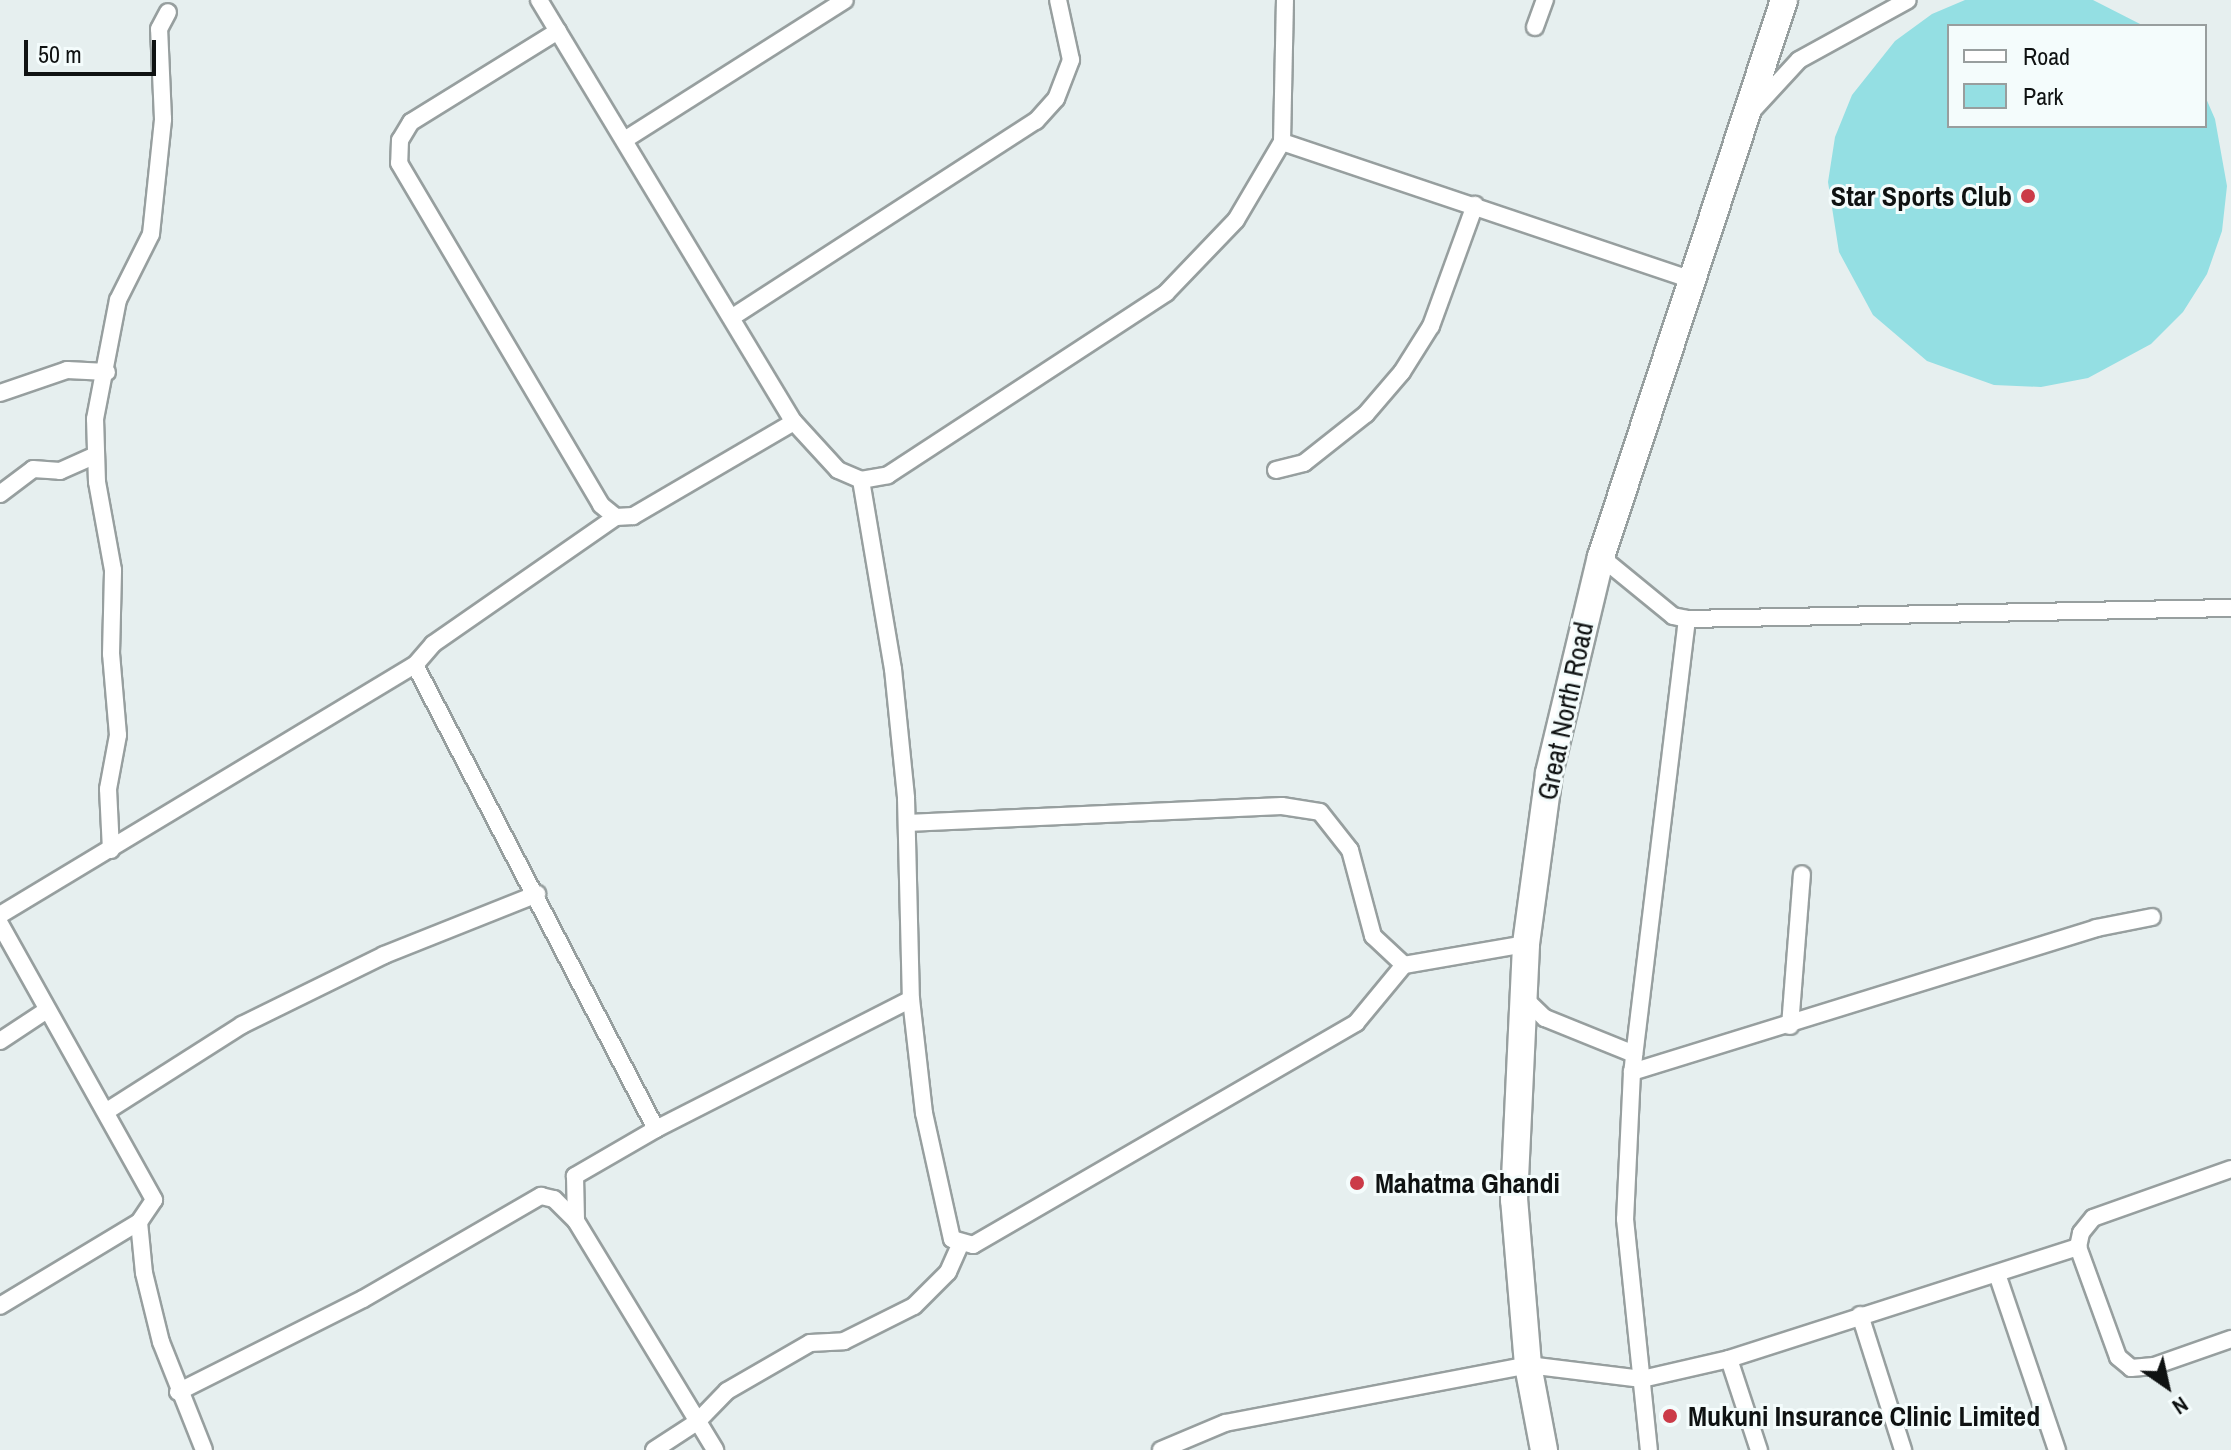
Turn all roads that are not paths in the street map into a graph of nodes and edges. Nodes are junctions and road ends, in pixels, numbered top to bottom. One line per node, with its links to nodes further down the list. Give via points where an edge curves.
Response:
1 (539, 0): 10 (street)
2 (845, 0): 12 (street)
3 (1058, 0): 16 (street, via 1071,60 1056,99 1036,121)
4 (1285, 0): 13 (street)
5 (1545, 0): 9 (street)
6 (1784, 0): 11 (highway, Great North Road)
7 (1908, 0): 11 (street, via 1799,60)
8 (168, 12): 17 (street, via 159,29 163,119 151,234 118,300)
9 (1535, 27)
10 (558, 31): 12 (street); 24 (street, via 411,122 400,140 399,163 601,505)
11 (1746, 116): 15 (highway, Great North Road)
12 (626, 139): 16 (street)
13 (1282, 142): 14 (street); 22 (street, via 1236,220 1166,293 888,475)
14 (1475, 205): 15 (street); 21 (street, via 1431,326 1402,372 1366,414 1317,453 1304,463)
15 (1689, 279): 25 (highway, Great North Road)
16 (734, 316): 19 (street)
17 (107, 372): 18 (street, via 67,370); 20 (street, via 95,419)
18 (0, 393)
19 (794, 422): 22 (street, via 838,470); 24 (street, via 633,516)
20 (96, 455): 23 (street, via 60,471 33,469); 30 (street, via 113,570 111,654 118,735 108,789)
21 (1276, 470)
22 (861, 480): 29 (street, via 893,669)
23 (0, 494)
24 (616, 517): 28 (street, via 433,644)
25 (1601, 557): 27 (street, via 1673,616); 36 (highway, Great North Road, via 1549,773)
26 (2231, 608): 27 (street)
27 (1687, 619): 43 (street)
28 (415, 665): 30 (street); 32 (street)
29 (907, 823): 37 (street, via 1282,806 1320,812 1350,850 1373,936); 39 (street)
30 (111, 850): 33 (street)
31 (1802, 874): 41 (street)
32 (537, 894): 45 (street, via 384,955 242,1025); 46 (street)
33 (0, 915)
34 (2152, 917): 41 (street, via 2096,928)
35 (0, 924): 40 (street)
36 (1526, 944): 37 (street); 38 (highway, Great North Road)
37 (1404, 965): 52 (street, via 1356,1023 973,1245)
38 (1522, 996): 43 (street, via 1545,1018); 59 (highway, Great North Road, via 1514,1200)
39 (911, 999): 46 (street); 52 (street, via 938,1187 952,1239)
40 (47, 1010): 42 (street); 45 (street)
41 (1790, 1026): 44 (street)
42 (0, 1041)
43 (1634, 1054): 44 (street)
44 (1632, 1072): 60 (street, via 1625,1219)
45 (107, 1111): 51 (street, via 154,1200)
46 (656, 1129): 48 (street)
47 (2231, 1169): 53 (street, via 2093,1218)
48 (575, 1176): 49 (street); 50 (street)
49 (546, 1195): 50 (street); 61 (street, via 363,1299)
50 (576, 1221): 62 (street)
51 (139, 1222): 55 (street); 61 (street, via 144,1273)
52 (960, 1245): 62 (street, via 948,1272 914,1306 844,1341 810,1343 727,1391)
53 (2078, 1247): 54 (street); 57 (street, via 2118,1357 2131,1368 2154,1366)
54 (1997, 1274): 56 (street); 71 (street)
55 (0, 1306)
56 (1860, 1315): 58 (street); 70 (street)
57 (2231, 1339)
58 (1729, 1359): 60 (street); 69 (street)
59 (1528, 1365): 60 (street); 66 (street, via 1225,1423); 67 (highway, Great North Road)
60 (1642, 1379): 68 (street)
61 (178, 1392): 63 (street)
62 (697, 1422): 64 (street); 65 (street)
63 (202, 1448)
64 (654, 1450)
65 (715, 1450)
66 (1161, 1450)
67 (1544, 1450)
68 (1649, 1450)
69 (1759, 1450)
70 (1903, 1450)
71 (2057, 1450)

